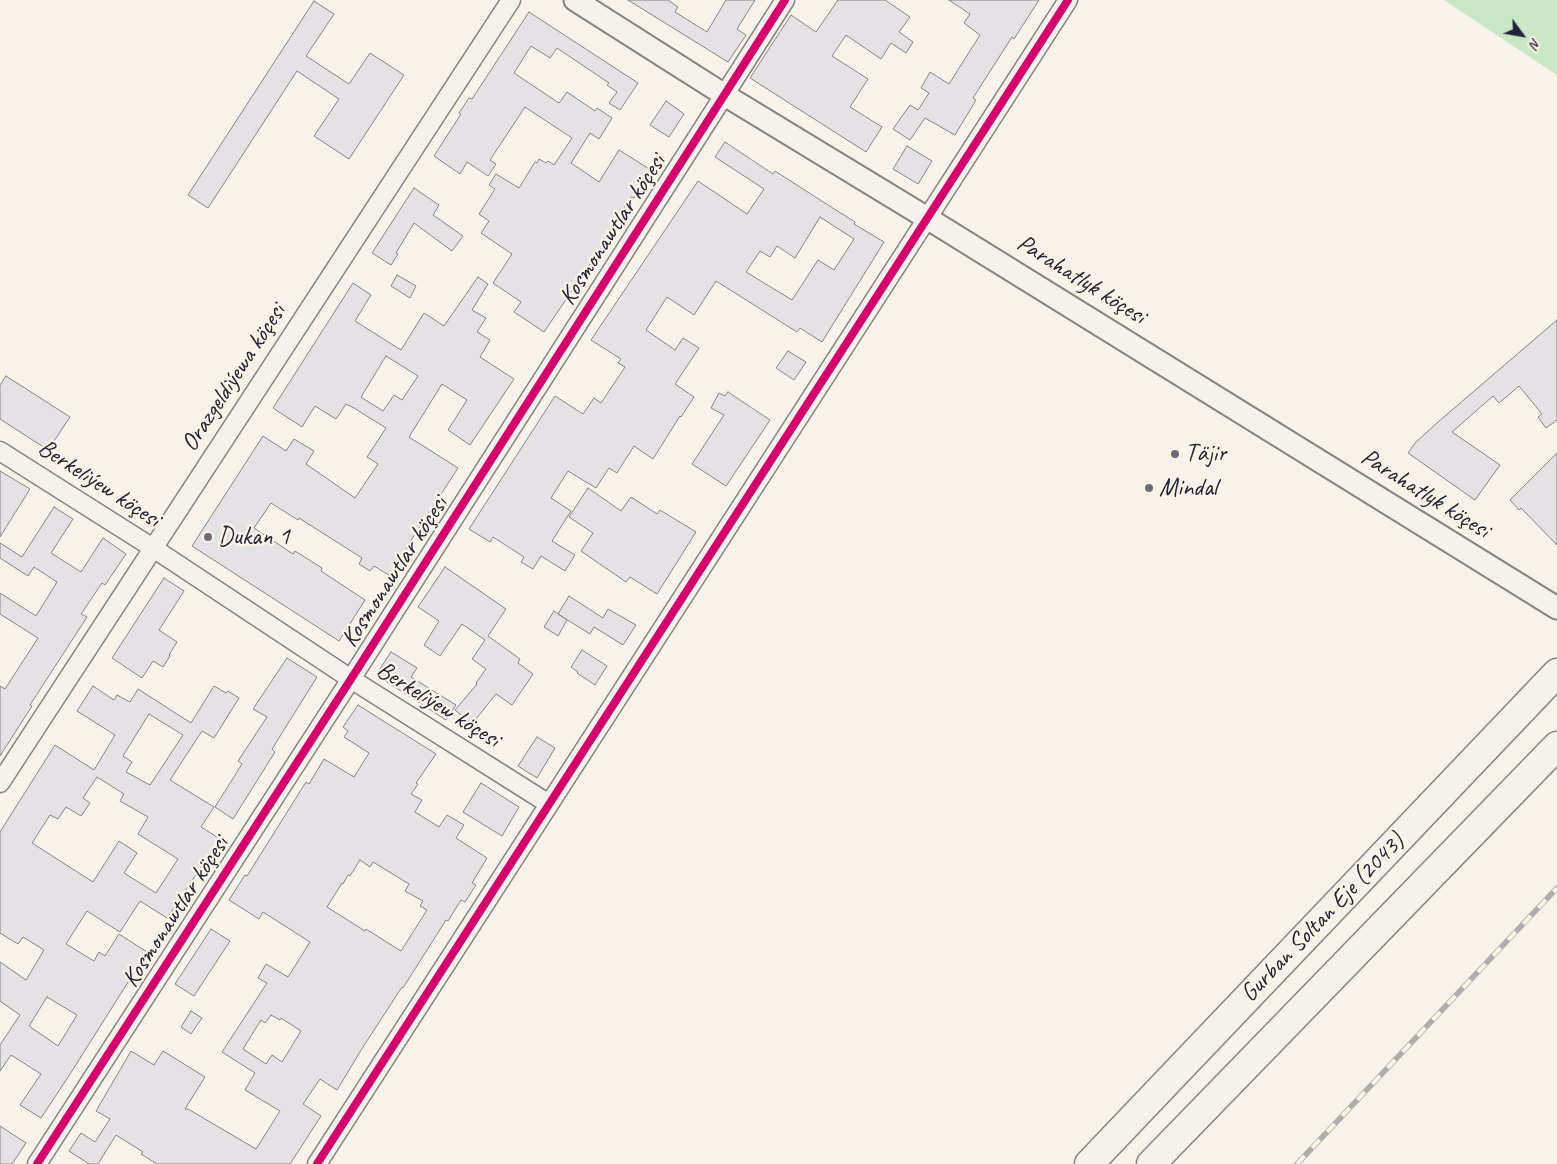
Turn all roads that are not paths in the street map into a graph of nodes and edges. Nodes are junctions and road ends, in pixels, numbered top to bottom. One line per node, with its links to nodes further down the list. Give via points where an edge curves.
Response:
1 (511, 0): 8 (street, Orazgeldiýewa köçesi)
2 (575, 0): 5 (street, Parahatlyk köçesi)
3 (785, 0): 5 (street, Kosmonawtlar köçesi)
4 (1068, 0): 6 (street)
5 (723, 94): 6 (street, Parahatlyk köçesi); 11 (street, Kosmonawtlar köçesi)
6 (927, 218): 9 (street, Parahatlyk köçesi); 14 (street)
7 (0, 450): 8 (street, Berkeliýew köçesi)
8 (153, 548): 11 (street, Berkeliýew köçesi); 13 (street, Orazgeldiýewa köçesi)
9 (1557, 608)
10 (1557, 673): 17 (highway, Gurban Soltan Eje (2043))
11 (351, 679): 14 (street, Berkeliýew köçesi); 15 (street, Kosmonawtlar köçesi)
12 (1557, 746): 18 (highway, Gurban Soltan Eje (2043))
13 (0, 783)
14 (549, 804): 16 (street)
15 (37, 1164)
16 (317, 1164)
17 (1089, 1164)
18 (1151, 1164)

